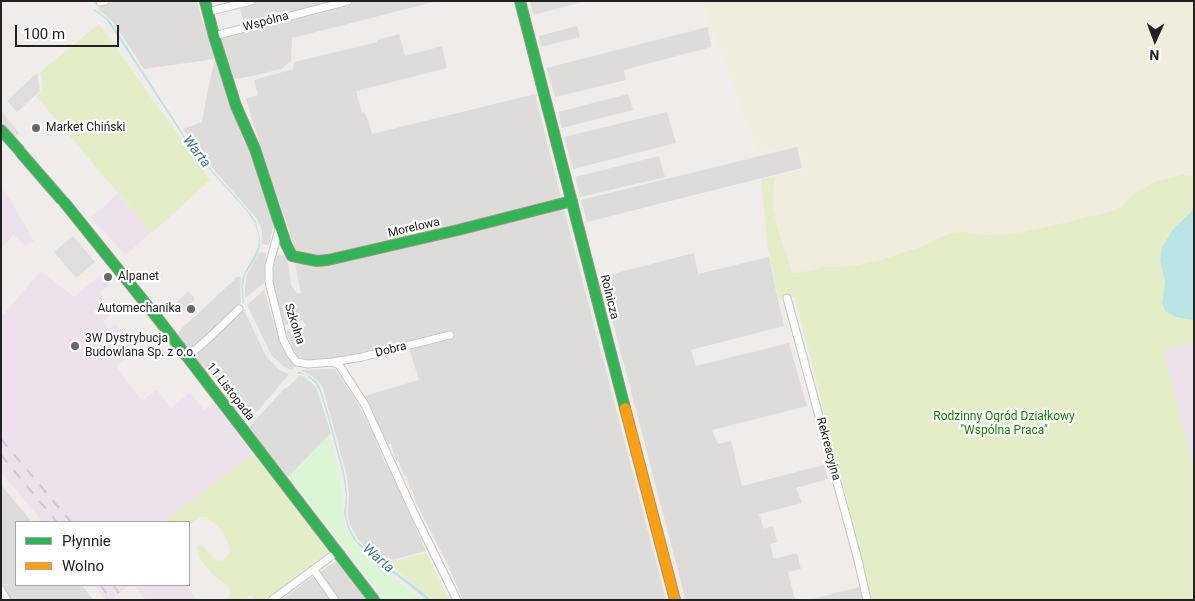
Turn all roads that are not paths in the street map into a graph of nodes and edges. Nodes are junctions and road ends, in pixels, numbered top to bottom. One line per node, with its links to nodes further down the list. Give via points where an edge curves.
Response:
1 (251, 1): 4 (street)
2 (348, 1): 5 (street, Wspólna)
3 (520, 1): 7 (street, Rolnicza)
4 (206, 7): 5 (street)
5 (214, 36): 8 (street)
6 (1, 130): 12 (street, 11 Listopada)
7 (572, 200): 8 (street, Morelowa, via 458,230 317,261 292,256); 22 (street, Rolnicza)
8 (280, 225): 13 (street, Szkolna, via 269,266 269,282 283,339 297,362)
9 (787, 298): 23 (street, Rekreacyjna)
10 (239, 309): 12 (street)
11 (450, 335): 13 (street, Dobra, via 362,358)
12 (187, 357): 14 (street, 11 Listopada)
13 (332, 362): 21 (street, via 339,365 365,405)
14 (337, 552): 15 (street); 20 (street, 11 Listopada)
15 (314, 570): 18 (street); 19 (street)
16 (1, 590): 17 (street)
17 (7, 600)
18 (272, 600)
19 (335, 600)
20 (374, 600)
21 (457, 600)
22 (675, 600)
23 (867, 600)

